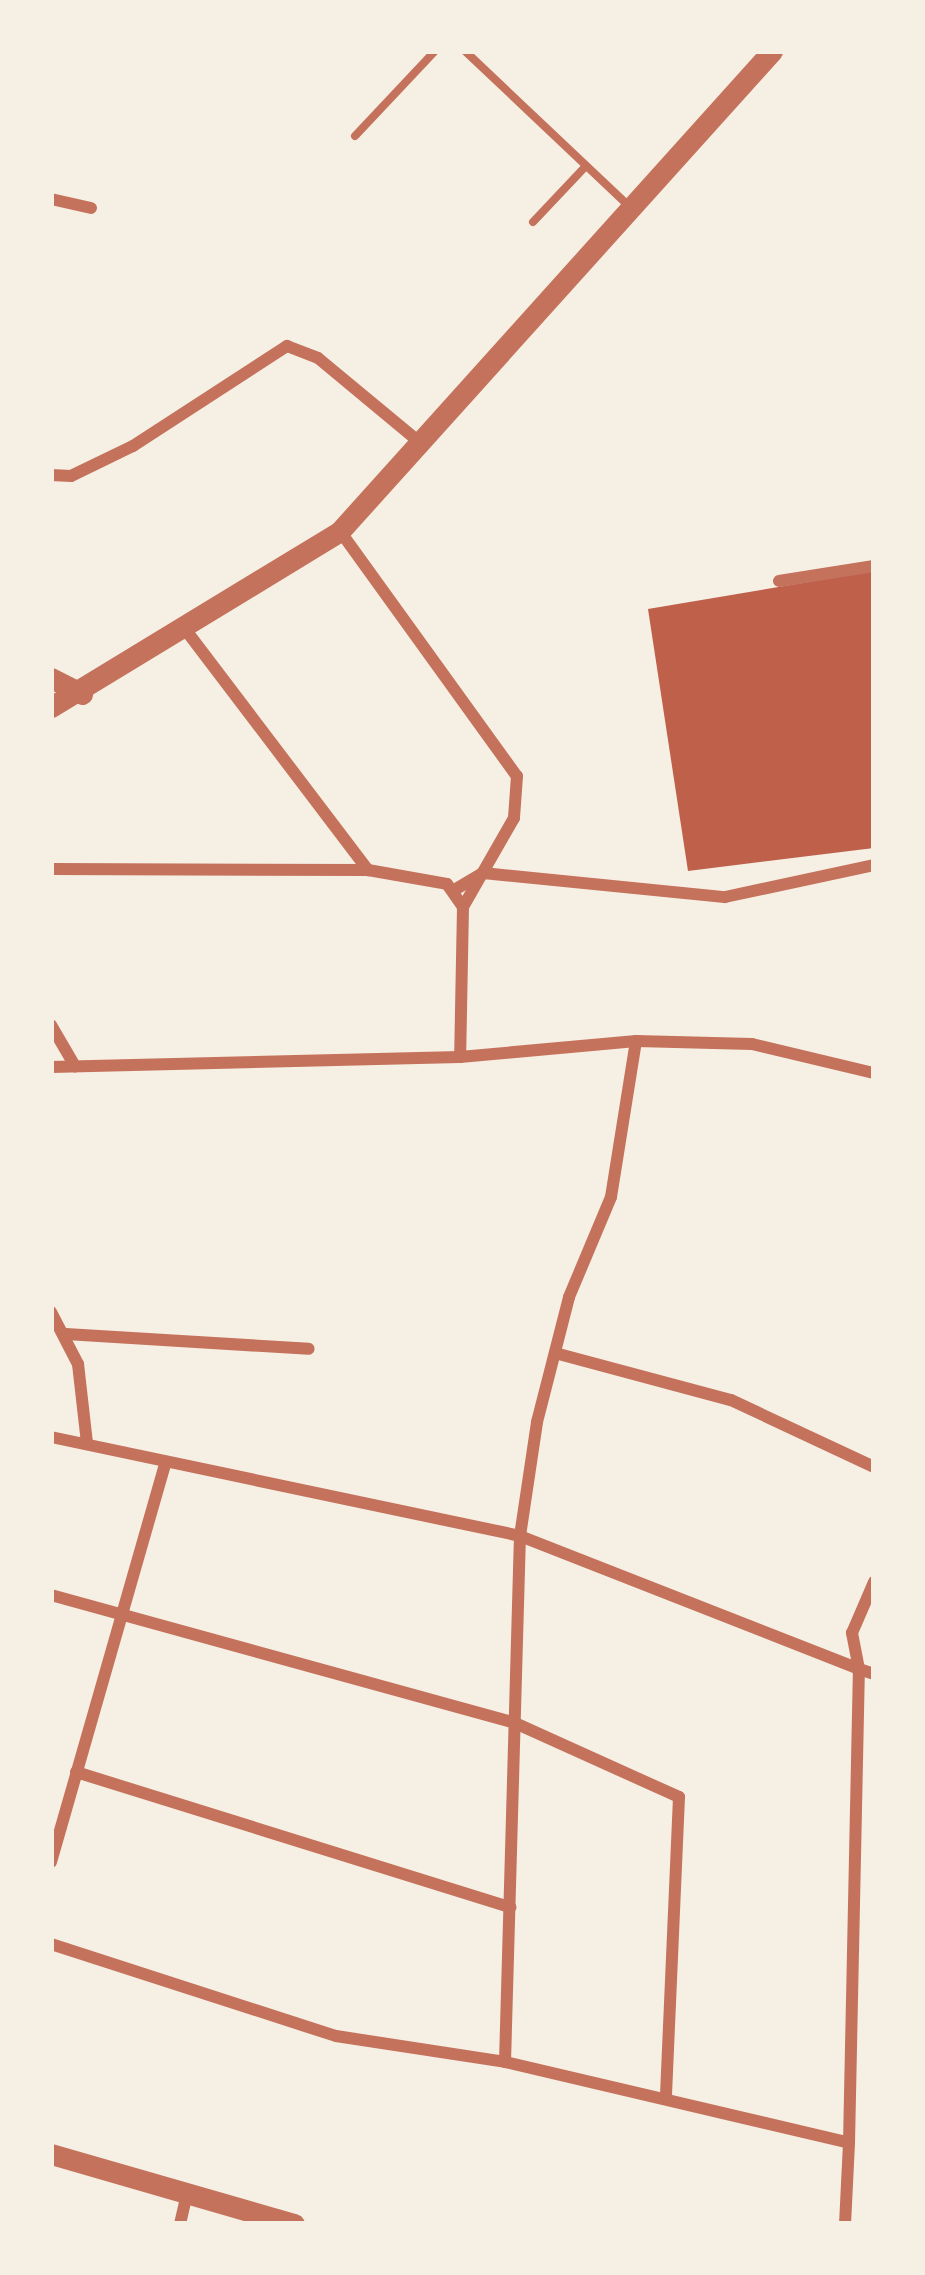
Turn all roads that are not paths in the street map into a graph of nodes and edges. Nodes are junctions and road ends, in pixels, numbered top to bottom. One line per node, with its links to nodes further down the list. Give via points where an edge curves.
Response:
1 (435, 51): 4 (lane)
2 (465, 51): 5 (lane)
3 (772, 51): 8 (street)
4 (355, 136)
5 (586, 166): 8 (lane); 9 (lane)
6 (51, 199): 7 (street)
7 (91, 208)
8 (631, 208): 10 (street)
9 (533, 222)
10 (419, 442): 11 (street, via 318,358 287,346 133,446 71,476); 12 (street)
11 (51, 475)
12 (340, 531): 15 (street); 22 (street, via 517,776 514,818)
13 (874, 566): 14 (street)
14 (779, 581)
15 (185, 629): 17 (street); 21 (street)
16 (51, 678): 17 (street)
17 (82, 694): 18 (street)
18 (51, 707)
19 (874, 866): 22 (street, via 725,897)
20 (51, 869): 21 (street)
21 (368, 870): 23 (street)
22 (483, 873): 23 (street); 24 (street)
23 (456, 890): 24 (street)
24 (464, 907): 27 (street)
25 (51, 1025): 28 (street)
26 (636, 1040): 27 (street); 30 (street, via 752,1044); 34 (street, via 611,1197)
27 (460, 1057): 28 (street)
28 (75, 1066): 29 (street)
29 (51, 1067)
30 (874, 1073)
31 (51, 1312): 32 (street)
32 (66, 1334): 33 (street); 36 (street, via 81,1378)
33 (309, 1349)
34 (555, 1353): 38 (street, via 731,1400); 39 (street)
35 (51, 1438): 36 (street)
36 (87, 1443): 37 (street)
37 (165, 1465): 39 (street); 42 (street)
38 (874, 1467)
39 (520, 1536): 43 (street); 45 (street)
40 (874, 1582): 43 (street, via 852,1633)
41 (51, 1595): 42 (street)
42 (120, 1614): 45 (street); 46 (street)
43 (860, 1669): 44 (street); 52 (street)
44 (874, 1674)
45 (515, 1723): 48 (street); 51 (street, via 679,1797)
46 (76, 1772): 47 (street); 48 (street)
47 (51, 1862)
48 (510, 1907): 50 (street)
49 (51, 1944): 50 (street, via 336,2036)
50 (505, 2062): 51 (street)
51 (666, 2099): 52 (street)
52 (849, 2144): 57 (street)
53 (51, 2154): 54 (street)
54 (187, 2193): 55 (street); 56 (street)
55 (180, 2224)
56 (294, 2224)
57 (845, 2224)

